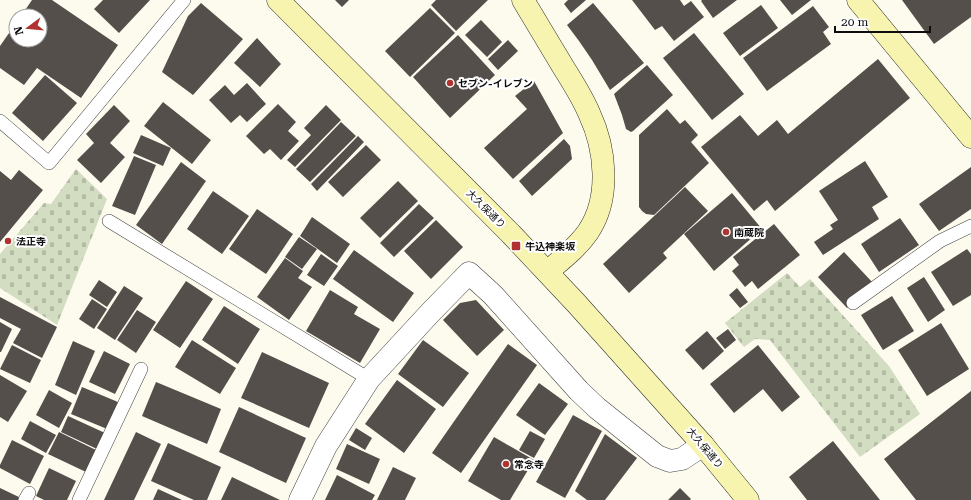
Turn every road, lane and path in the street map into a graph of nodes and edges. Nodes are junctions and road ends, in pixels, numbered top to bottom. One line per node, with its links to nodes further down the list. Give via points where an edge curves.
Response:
1 (184, 0): 5 (lane, via 50,162)
2 (278, 0): 9 (main road, 大久保通り)
3 (523, 0): 9 (main road, via 589,113 598,136 603,162 603,191 596,217 576,246)
4 (858, 0): 6 (main road)
5 (0, 121)
6 (971, 137)
7 (109, 221): 12 (lane)
8 (971, 226): 10 (lane, via 940,241)
9 (546, 272): 13 (main road, 大久保通り)
10 (853, 303)
11 (141, 369): 14 (lane)
12 (369, 379): 13 (street, via 469,273 493,295 579,391 657,456 670,461 682,459); 15 (street, via 326,446)
13 (703, 445): 16 (main road, 大久保通り)
14 (80, 500)
15 (300, 500)
16 (748, 500)

